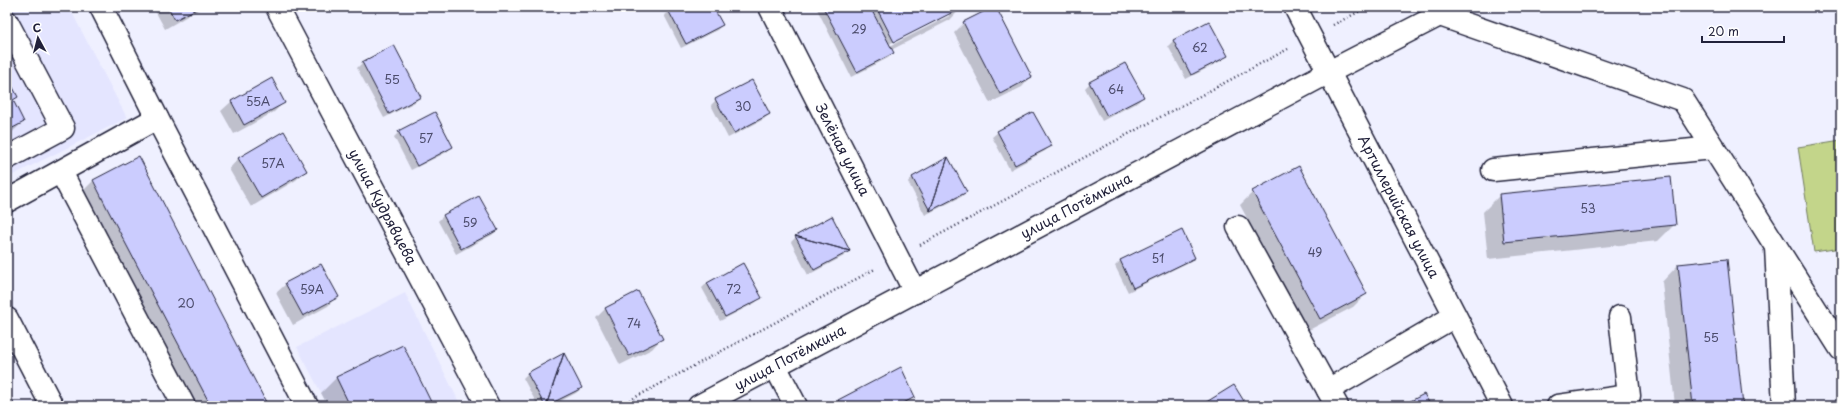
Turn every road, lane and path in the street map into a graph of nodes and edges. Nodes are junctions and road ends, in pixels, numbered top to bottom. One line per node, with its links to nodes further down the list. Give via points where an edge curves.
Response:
1 (101, 7): 12 (street)
2 (277, 7): 31 (street, улица Кудрявцева)
3 (770, 7): 20 (street, Зелёная улица)
4 (1295, 7): 10 (street, Артиллерийская улица)
5 (1354, 7): 8 (path)
6 (1368, 7): 8 (path)
7 (1447, 11): 11 (street, улица Потёмкина); 13 (street, via 1683,100)
8 (1357, 13): 10 (path)
9 (7, 22): 14 (street, via 63,128)
10 (1311, 37): 11 (street, Артиллерийская улица); 20 (path)
11 (1329, 72): 21 (street, улица Потёмкина); 22 (street, Артиллерийская улица)
12 (157, 118): 16 (street); 30 (street)
13 (1713, 148): 15 (street); 19 (street)
14 (7, 158)
15 (1493, 170)
16 (61, 172): 17 (street); 29 (street)
17 (7, 201)
18 (1238, 228): 27 (street)
19 (1776, 245): 25 (street); 37 (street)
20 (897, 257): 21 (street, Зелёная улица); 32 (path)
21 (915, 292): 26 (street, улица Потёмкина)
22 (1455, 316): 27 (street); 35 (street, Артиллерийская улица)
23 (1620, 317): 36 (street, via 1629,396)
24 (7, 319): 28 (street)
25 (1841, 349)
26 (775, 366): 33 (street, улица Потёмкина); 34 (street)
27 (1333, 398)
28 (52, 406)
29 (184, 406)
30 (307, 406)
31 (488, 406)
32 (619, 406)
33 (699, 406)
34 (796, 406)
35 (1502, 406)
36 (1558, 406)
37 (1784, 406)

